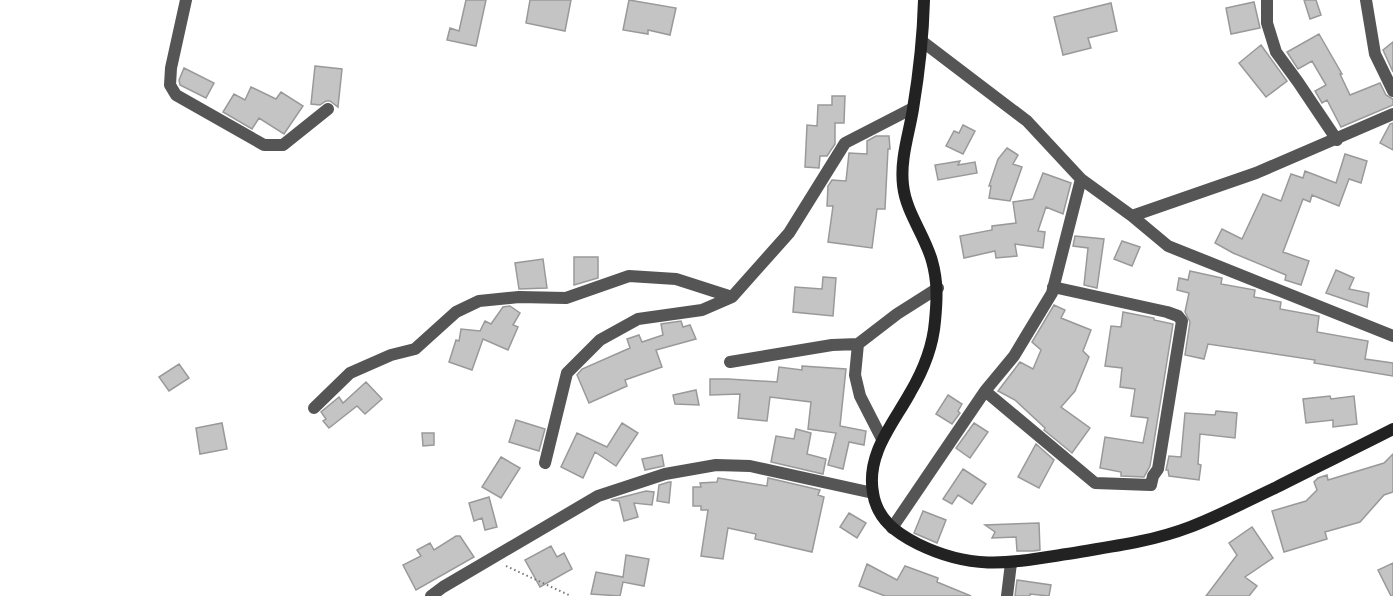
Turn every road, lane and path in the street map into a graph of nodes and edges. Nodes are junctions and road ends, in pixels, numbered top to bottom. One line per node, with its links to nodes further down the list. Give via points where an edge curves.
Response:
1 (186, 0): 8 (street, via 170,85 176,95 264,146 283,145)
2 (924, 0): 5 (main road)
3 (1267, 0): 10 (street, via 1267,22 1275,52)
4 (1366, 0): 6 (street, via 1375,54)
5 (923, 42): 7 (main road); 11 (street, via 1027,121)
6 (1393, 91)
7 (913, 108): 14 (main road, via 902,165 903,187 932,259); 15 (street, via 845,143 789,233)
8 (328, 109)
9 (1393, 114): 10 (street)
10 (1337, 140): 12 (street)
11 (1081, 179): 12 (street); 13 (street)
12 (1132, 216): 16 (street, via 1168,246)
13 (1053, 287): 19 (street, via 1014,356); 19 (street, via 1167,312 1182,321 1158,469 1150,485 1095,483)
14 (938, 288): 17 (street); 22 (main road, via 934,332 925,363)
15 (732, 297): 20 (street, via 676,279 629,276 566,298 478,301 456,312 415,349 350,373); 23 (street, via 702,310 638,319 600,340 567,373)
16 (1393, 336)
17 (858, 344): 18 (street); 22 (street, via 855,375 860,396)
18 (730, 362)
19 (985, 391): 25 (street)
20 (314, 408)
21 (1393, 429): 27 (main road, via 1190,528 1150,540)
22 (882, 439): 24 (main road, via 872,474)
23 (545, 463)
24 (873, 493): 25 (main road, via 880,515); 26 (street, via 750,466 716,465 665,474 598,496)
25 (892, 528): 27 (main road, via 937,553 972,563)
26 (490, 559): 28 (street); 29 (path)
27 (1011, 563): 30 (street)
28 (431, 596)
29 (571, 596)
30 (1007, 596)

